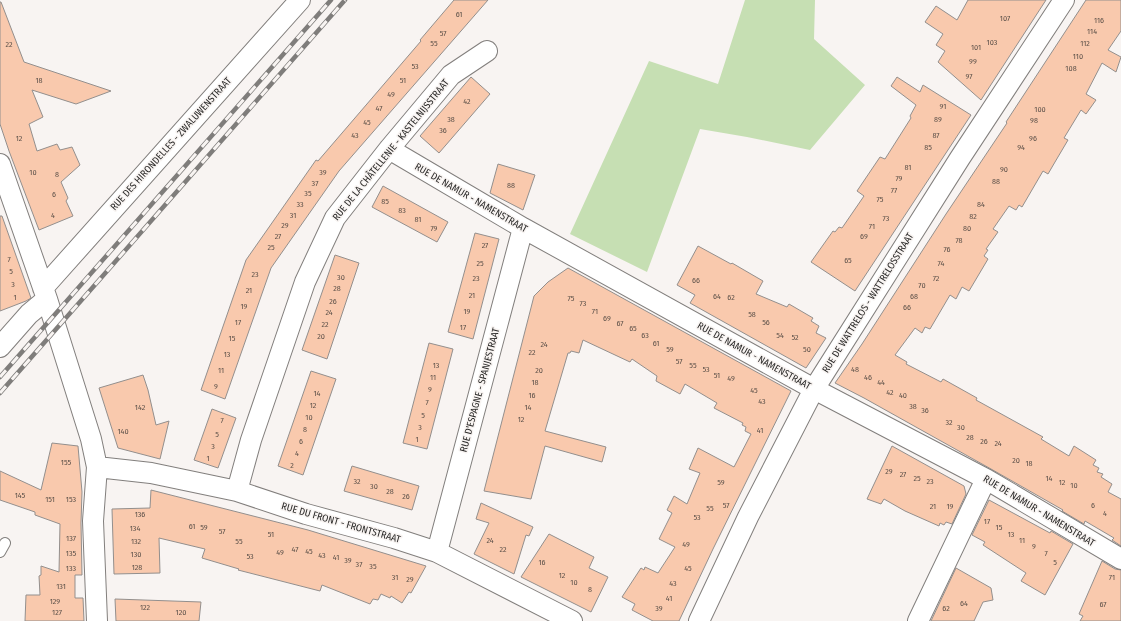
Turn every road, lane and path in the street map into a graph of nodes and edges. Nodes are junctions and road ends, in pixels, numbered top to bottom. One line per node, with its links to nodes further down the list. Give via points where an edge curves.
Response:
1 (300, 0): 7 (street, RUE DES HIRONDELLES - ZWALUWENSTRAAT)
2 (1064, 0): 9 (street, RUE DE WATTRELOS - WATTRELOSSTRAAT)
3 (487, 51): 4 (street, RUE DE LA CHÂTELLENIE - KASTELNIJSSTRAAT, via 452,75)
4 (389, 149): 6 (street, RUE DE NAMUR - NAMENSTRAAT); 12 (street, RUE DE LA CHÂTELLENIE - KASTELNIJSSTRAAT, via 335,218 305,282)
5 (0, 164): 7 (street)
6 (523, 228): 9 (street, RUE DE NAMUR - NAMENSTRAAT); 15 (street, RUE D'ESPAGNE - SPANJESTRAAT)
7 (45, 293): 8 (street, RUE DES HIRONDELLES - ZWALUWENSTRAAT); 10 (street, via 91,439)
8 (0, 347)
9 (814, 389): 11 (street, RUE DE NAMUR - NAMENSTRAAT); 19 (street, RUE DE WATTRELOS - WATTRELOSSTRAAT, via 748,517)
10 (97, 466): 12 (street, RUE DU FRONT - FRONTSTRAAT, via 151,473); 17 (street, via 93,521)
11 (986, 479): 16 (street, RUE DE NAMUR - NAMENSTRAAT); 20 (street)
12 (237, 491): 15 (street, RUE DU FRONT - FRONTSTRAAT)
13 (5, 543): 14 (lane)
14 (0, 552)
15 (437, 552): 18 (street, RUE DU FRONT - FRONTSTRAAT)
16 (1121, 559)
17 (97, 621)
18 (572, 621)
19 (699, 621)
20 (918, 621)

